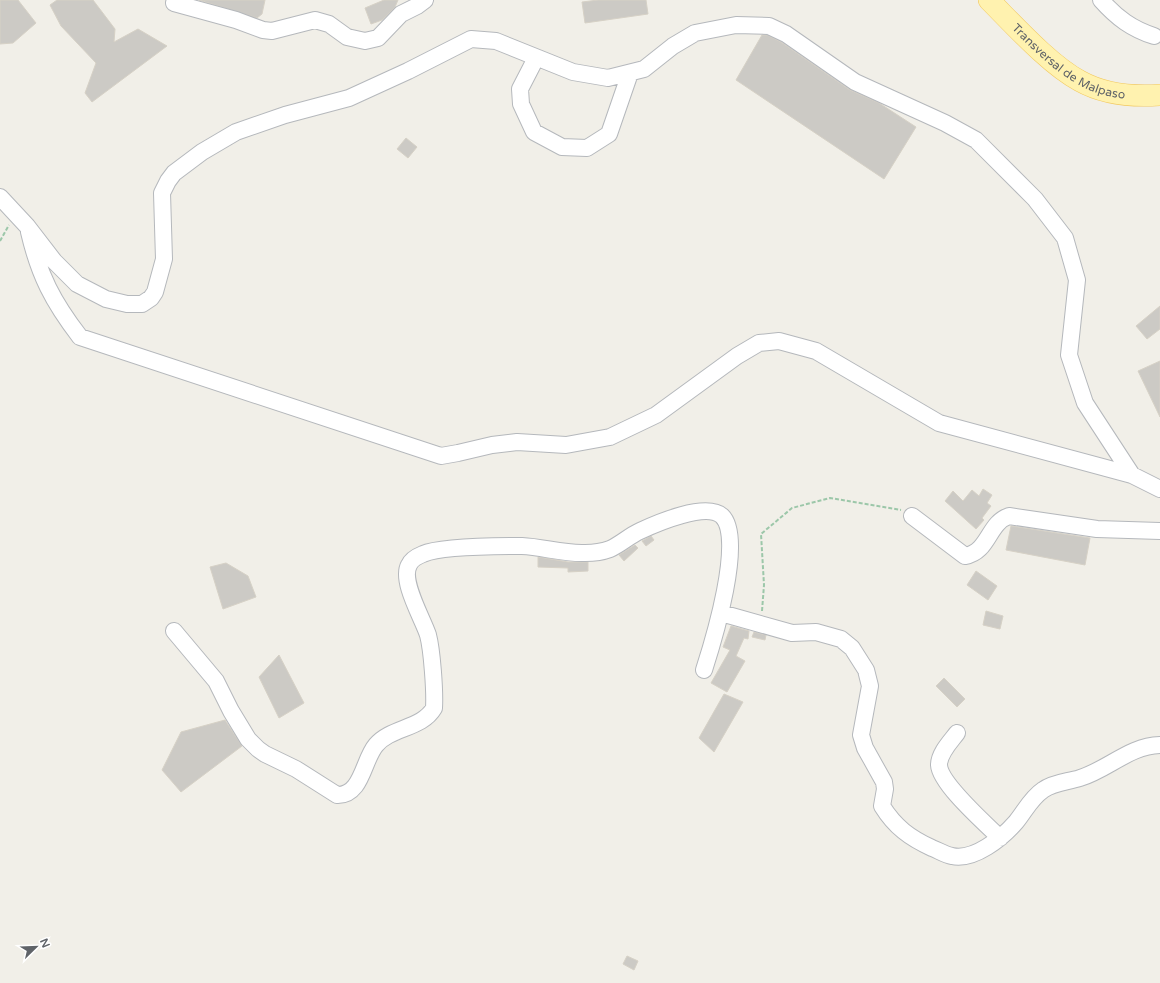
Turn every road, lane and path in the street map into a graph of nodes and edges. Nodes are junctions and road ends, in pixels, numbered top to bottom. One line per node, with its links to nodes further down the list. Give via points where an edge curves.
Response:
1 (426, 0): 4 (street, via 401,14 378,38 365,41 347,37 329,24 315,20 272,31 263,30)
2 (989, 0): 8 (main road, Transversal de Malpaso, via 1052,60 1079,81 1097,89 1125,96)
3 (1101, 0): 5 (street, via 1114,15 1137,30)
4 (174, 3)
5 (1154, 36)
6 (536, 58): 7 (street, via 573,72 608,78); 7 (street, via 520,89 521,104 534,132 562,147 587,148 610,134); 11 (street, via 496,41 471,39 349,98 285,115 236,132 202,152 174,173 162,193 164,259 155,292 142,304 126,304 106,298 77,284 54,261)
7 (630, 73): 13 (street, via 644,69 695,33 736,25 769,26 786,34 855,82 944,122 976,140 1035,199 1065,238 1077,280 1069,356 1085,403)
8 (1160, 95)
9 (0, 197): 10 (street)
10 (15, 213): 11 (street); 12 (path)
11 (27, 226): 13 (street, via 36,264 60,311 80,337 441,456 504,443 566,445 610,437 656,415 759,343 779,341 816,351 939,423)
12 (0, 241)
13 (1132, 475): 14 (street)
14 (1160, 489)
15 (912, 516): 16 (street, via 965,556 973,555 980,550 1002,518 1009,516 1097,529); 18 (path, via 889,506 830,498 792,508 761,534 764,567)
16 (1160, 531)
17 (721, 613): 18 (street); 19 (street, via 731,541 728,526 721,515 708,511 693,512 664,521 597,553 522,546 457,548 425,553 410,563 407,572 414,602 428,636 434,708 421,720 379,741 372,749 353,788 343,795 336,795 296,769 258,749 248,739 216,680); 20 (street)
18 (762, 625): 23 (street, via 792,633 816,632 841,639 860,657 870,686 861,735 865,748 884,782 882,806 897,827 915,840 952,856 968,856)
19 (174, 631)
20 (704, 670)
21 (958, 733): 23 (street, via 943,751 939,764 942,773 954,792)
22 (1160, 745): 23 (street, via 1139,748 1095,773 1044,789 1033,797 1016,822)
23 (1000, 838)

